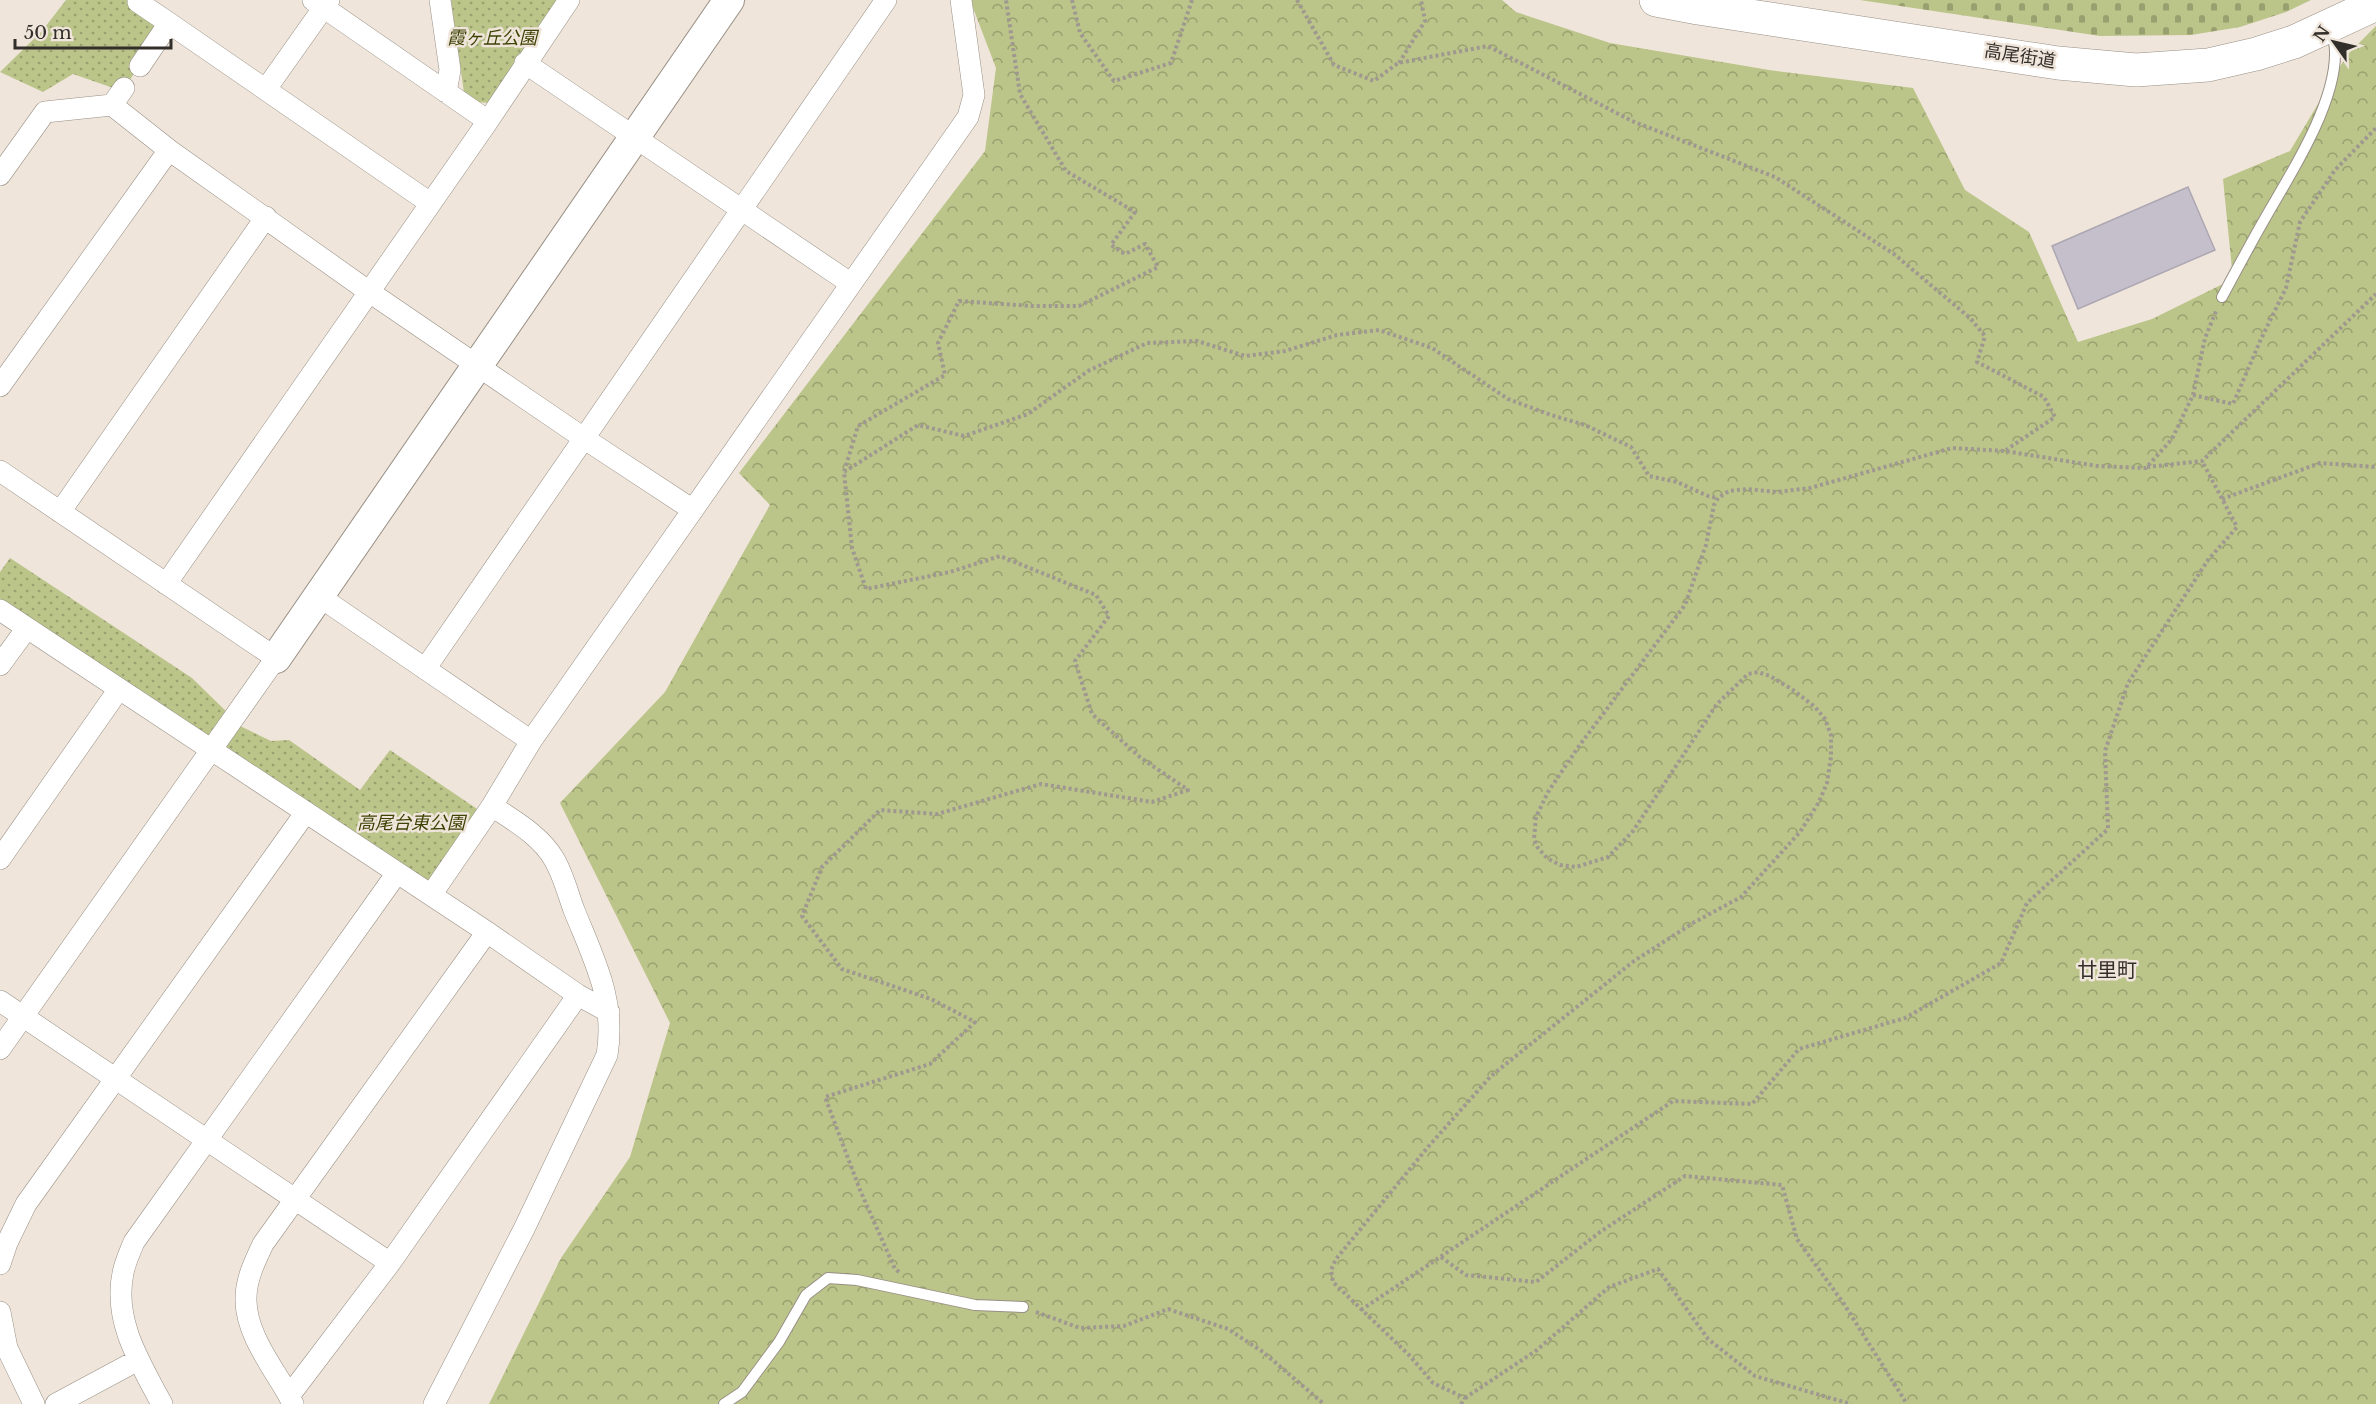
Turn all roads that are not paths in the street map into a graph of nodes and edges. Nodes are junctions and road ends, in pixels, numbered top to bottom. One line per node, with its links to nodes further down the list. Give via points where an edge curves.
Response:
1 (139, 0): 10 (street)
2 (440, 0): 15 (street, via 450,70)
3 (569, 0): 12 (street)
4 (729, 0): 17 (street)
5 (886, 0): 21 (street)
6 (961, 0): 23 (street, via 974,95 968,117)
7 (1656, 0): 11 (main road, 高尾街道, via 2058,63 2136,70 2230,61 2294,42)
8 (322, 2): 14 (street); 15 (street)
9 (2376, 4): 11 (main road, 高尾街道)
10 (169, 23): 13 (street); 14 (street)
11 (2330, 26): 25 (lane, via 2336,51 2319,117 2298,165)
12 (525, 63): 16 (street); 17 (street)
13 (140, 66)
14 (266, 89): 20 (street)
15 (446, 92): 16 (street)
16 (488, 121): 20 (street)
17 (633, 136): 21 (street); 26 (street)
18 (169, 150): 19 (street, via 118,97 45,112); 22 (street); 27 (street)
19 (0, 175)
20 (430, 203): 24 (street)
21 (742, 211): 23 (street); 28 (street)
22 (266, 217): 24 (street); 31 (street)
23 (850, 283): 30 (street)
24 (368, 291): 26 (street); 32 (street)
25 (2222, 297)
26 (476, 366): 28 (street); 33 (street)
27 (0, 386)
28 (585, 439): 30 (street); 38 (street)
29 (0, 471): 31 (street)
30 (693, 510): 40 (street)
31 (60, 512): 32 (street)
32 (166, 584): 36 (street)
33 (320, 597): 36 (street); 38 (street)
34 (0, 610): 35 (street)
35 (27, 628): 37 (street); 39 (street)
36 (276, 658): 41 (street)
37 (0, 665)
38 (425, 669): 40 (street)
39 (119, 689): 41 (street); 44 (street)
40 (531, 741): 42 (street)
41 (211, 750): 43 (street); 51 (street)
42 (492, 806): 46 (street); 50 (street, via 534,835 554,859 601,977)
43 (306, 813): 45 (street); 53 (street)
44 (0, 859)
45 (398, 873): 46 (street); 54 (street)
46 (431, 895): 47 (street)
47 (487, 932): 48 (street); 55 (street)
48 (578, 995): 50 (street); 56 (street)
49 (0, 1001): 51 (street)
50 (609, 1012): 65 (street, via 607,1055)
51 (23, 1016): 52 (street); 53 (street)
52 (0, 1049)
53 (116, 1077): 54 (street); 57 (street, via 26,1203)
54 (207, 1139): 55 (street); 60 (street, via 134,1242 123,1271 120,1296 124,1326)
55 (296, 1198): 56 (street); 61 (street, via 263,1244 246,1297 255,1335)
56 (390, 1263): 61 (street)
57 (0, 1264)
58 (1023, 1307): 66 (lane, via 975,1305 857,1280 828,1278 806,1295 779,1342 742,1392)
59 (0, 1312): 62 (street, via 7,1348)
60 (138, 1360): 63 (street); 64 (street)
61 (291, 1400)
62 (34, 1404)
63 (57, 1404)
64 (162, 1404)
65 (434, 1404)
66 (724, 1404)

